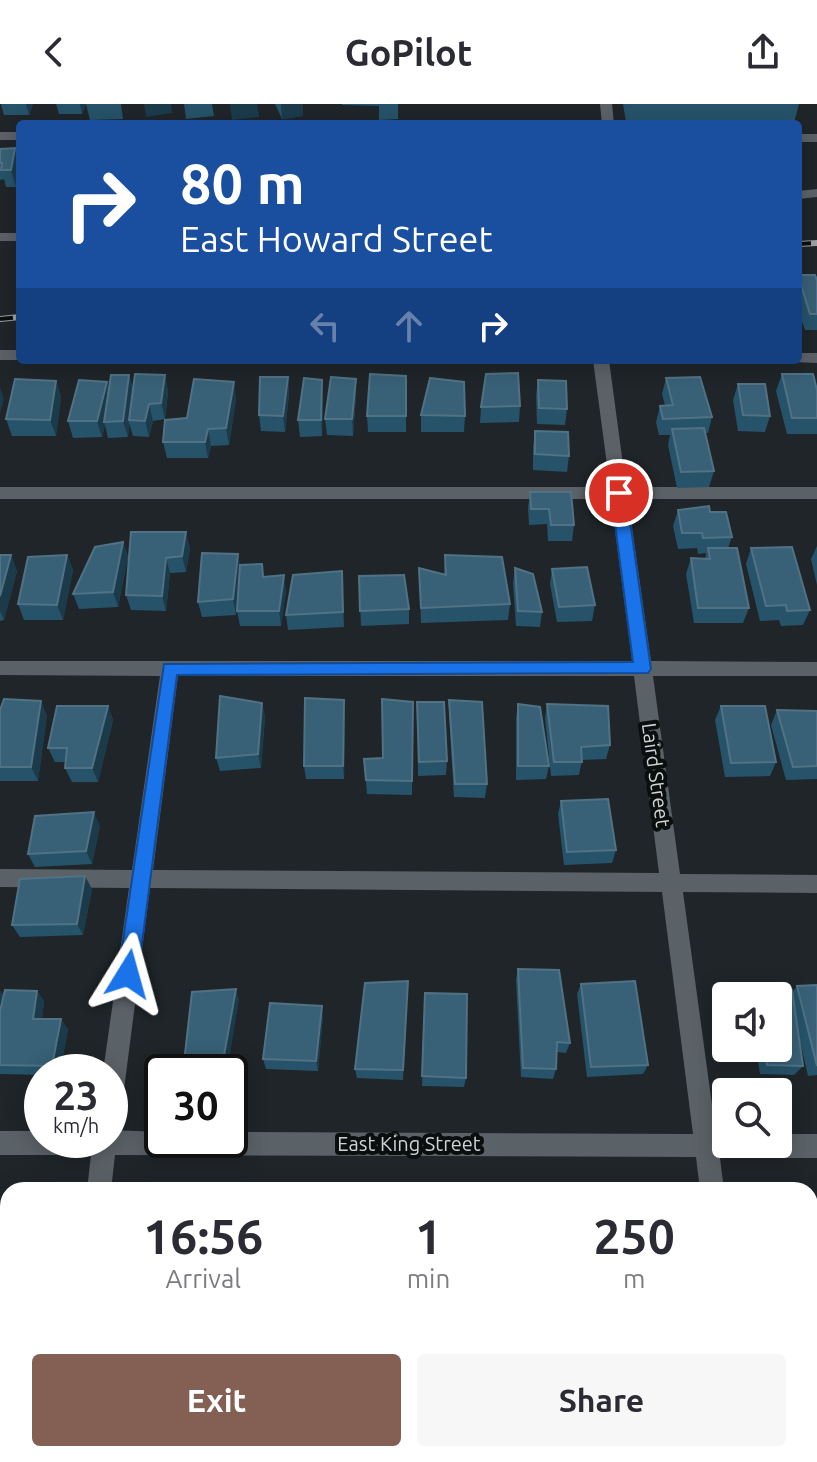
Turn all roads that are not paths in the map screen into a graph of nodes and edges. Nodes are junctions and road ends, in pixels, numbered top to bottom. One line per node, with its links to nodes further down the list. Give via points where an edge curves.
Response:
1 (602, 364): 3 (street, Laird Street)
2 (0, 493): 3 (street)
3 (619, 493): 4 (street); 7 (street, Laird Street)
4 (817, 493)
5 (0, 668): 6 (street)
6 (170, 668): 7 (street); 10 (street)
7 (642, 669): 8 (street); 11 (street, Laird Street)
8 (817, 669)
9 (0, 878): 10 (street)
10 (141, 880): 11 (street); 13 (street)
11 (671, 884): 12 (street); 17 (street, Laird Street)
12 (817, 884)
13 (117, 1054)
14 (128, 1142): 17 (street, East King Street)
15 (0, 1143): 16 (street, East King Street)
16 (24, 1143)
17 (706, 1146): 18 (street, East King Street); 21 (street, Laird Street)
18 (817, 1146)
19 (103, 1158): 20 (street)
20 (100, 1182)
21 (711, 1182)

